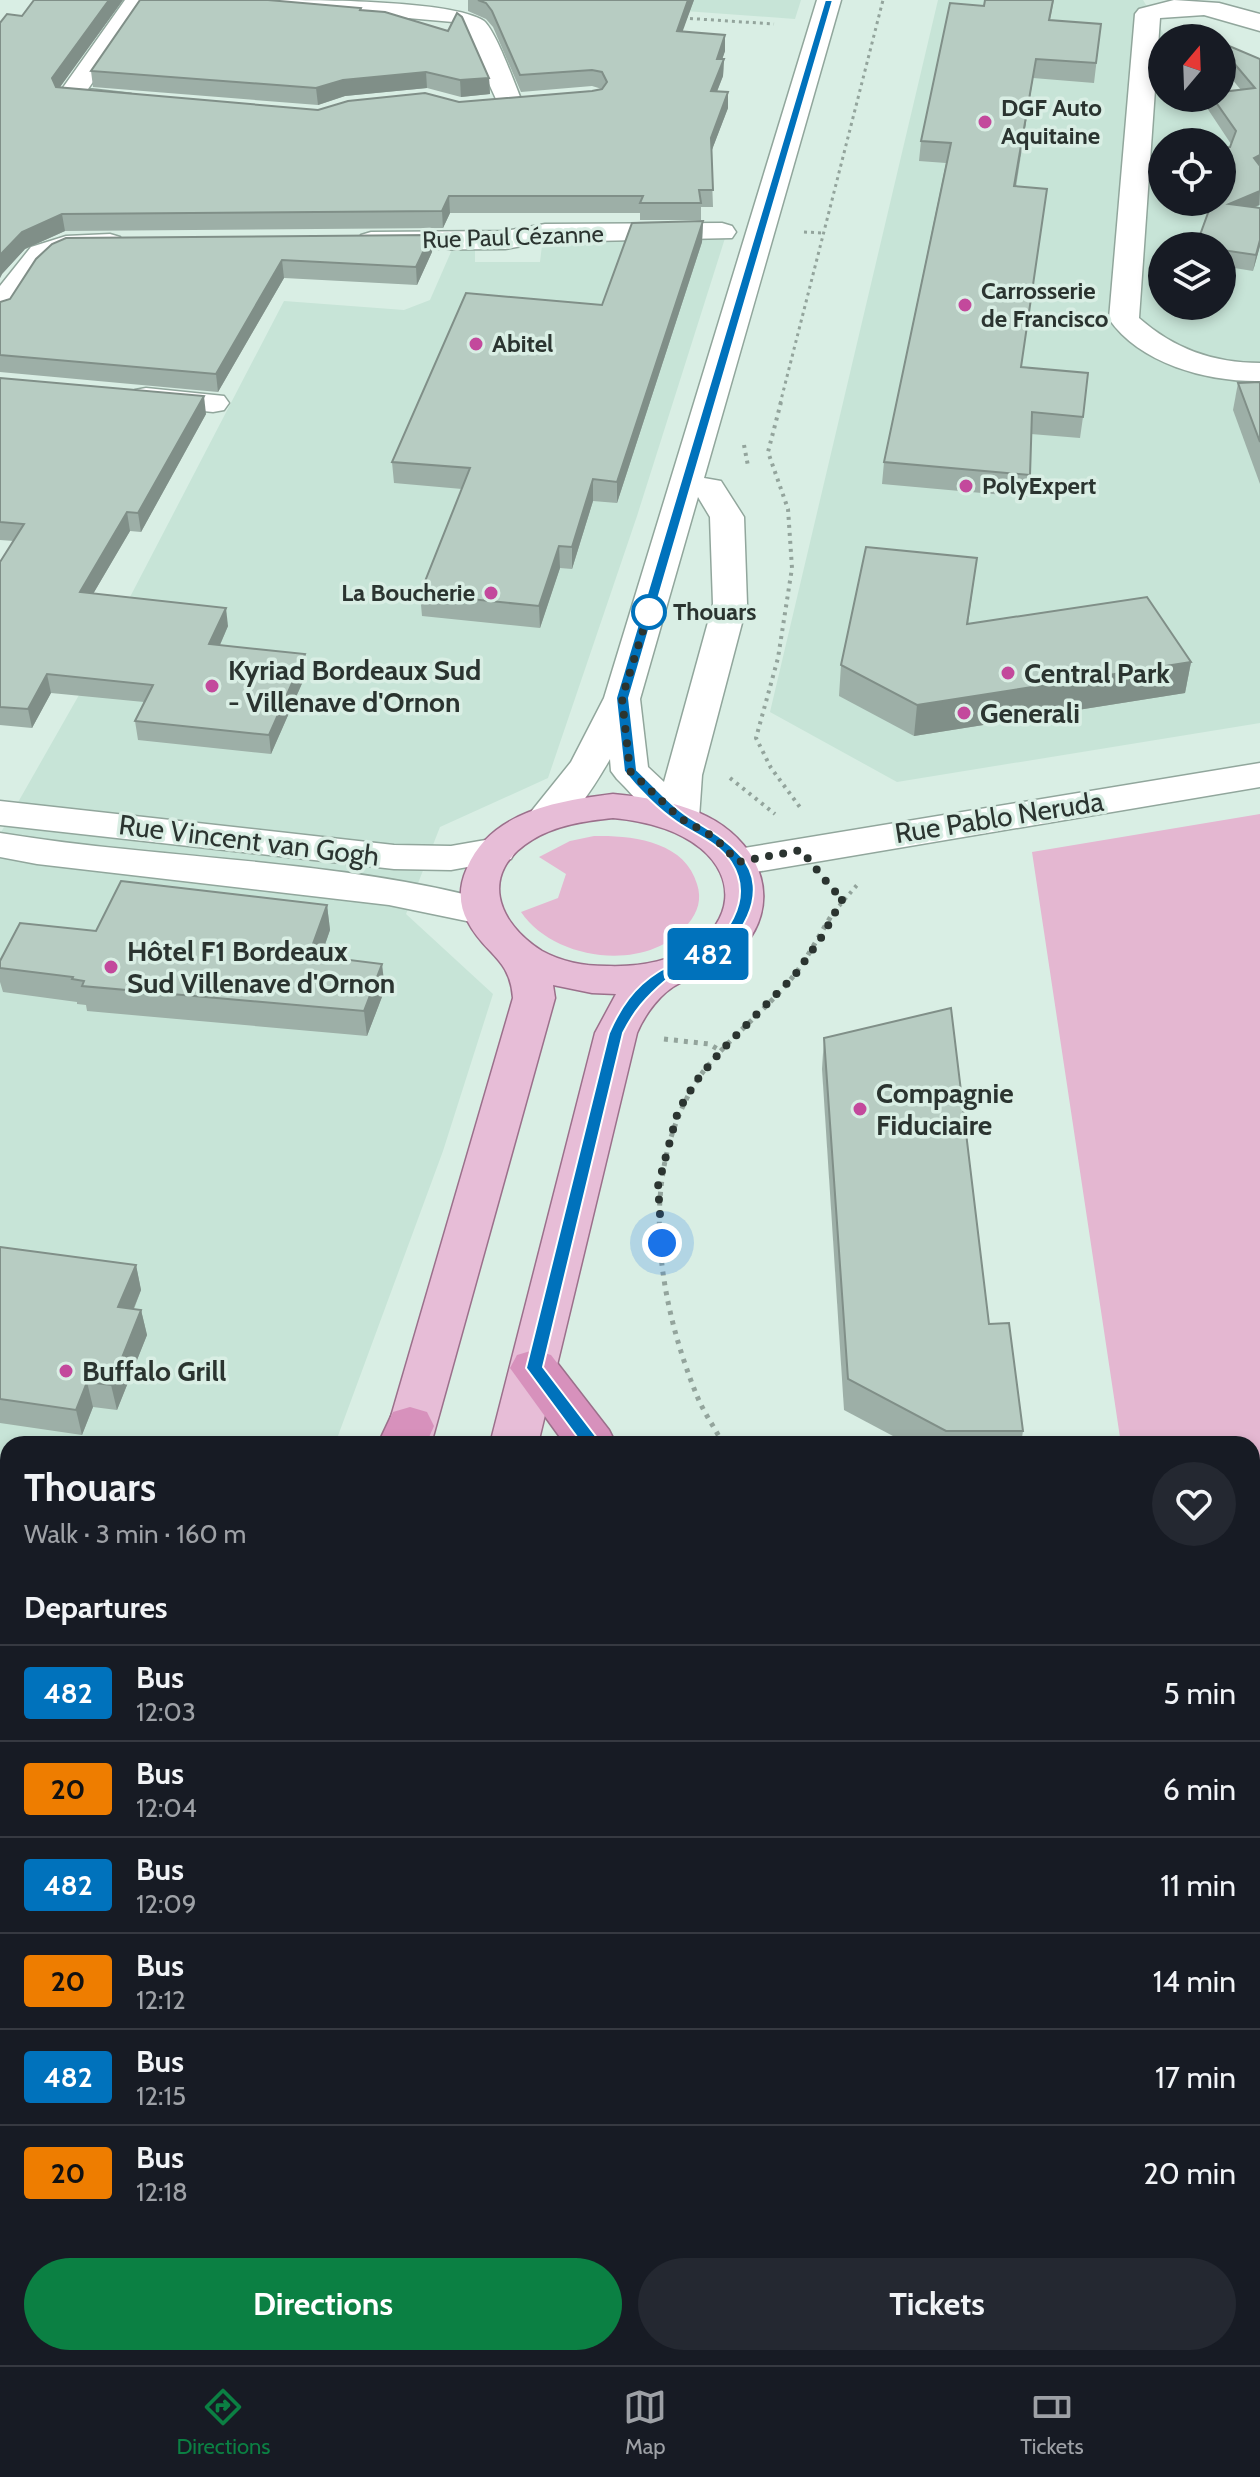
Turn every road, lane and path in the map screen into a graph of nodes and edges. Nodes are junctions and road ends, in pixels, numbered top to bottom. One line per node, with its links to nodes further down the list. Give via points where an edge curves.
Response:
1 (138, 0): 8 (street, via 70,96)
2 (284, 0): 9 (street, via 462,17 476,27 497,105)
3 (829, 0): 19 (street)
4 (883, 0): 26 (path, via 768,452 792,536 786,613 756,738)
5 (679, 18): 7 (path)
6 (1260, 23): 14 (street, via 1217,5 1184,2 1148,14 1124,319 1134,331 1204,367)
7 (774, 24)
8 (144, 102)
9 (537, 102)
10 (722, 232): 11 (street, Rue Paul Cézanne)
11 (336, 241)
12 (145, 243): 13 (street, via 48,247 36,255)
13 (0, 309)
14 (1260, 372)
15 (122, 395): 16 (street)
16 (213, 403)
17 (744, 444): 18 (path)
18 (751, 473)
19 (687, 486): 20 (street); 24 (street, via 709,488 727,517 730,604 683,775)
20 (622, 698): 23 (street, via 588,769); 24 (street, via 630,771)
21 (1260, 775): 26 (street, Rue Pablo Neruda)
22 (729, 777): 26 (path)
23 (545, 818): 24 (main road, via 613,806); 27 (main road)
24 (680, 818): 28 (main road, via 714,837)
25 (9, 838): 27 (street, Rue Vincent van Gogh, via 394,857 451,858); 30 (street, Rue Vincent van Gogh, via 56,855 384,890)
26 (815, 848): 28 (street, Rue Pablo Neruda)
27 (497, 850): 30 (main road, via 484,869)
28 (738, 862): 32 (main road, via 747,888 743,915 727,940 699,961)
29 (862, 882): 37 (path, via 844,896 795,975 697,1080 669,1137 658,1186 663,1271 697,1396)
30 (481, 911): 31 (main road, via 496,937)
31 (523, 959): 32 (main road, via 589,980); 34 (main road, via 534,998)
32 (663, 975): 33 (main road, via 628,1006 616,1033)
33 (534, 1368): 35 (main road); 36 (highway)
34 (407, 1436)
35 (516, 1436)
36 (586, 1436)
37 (719, 1436)

